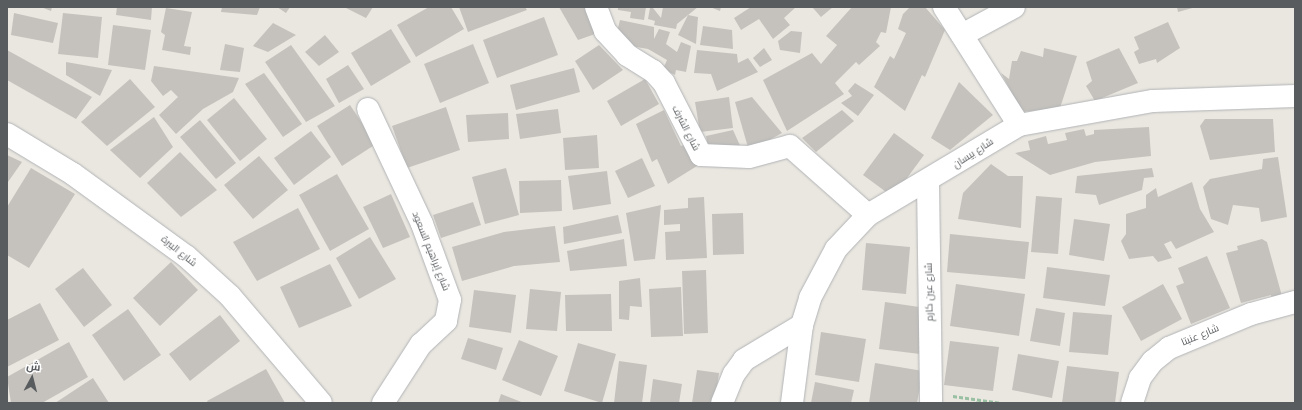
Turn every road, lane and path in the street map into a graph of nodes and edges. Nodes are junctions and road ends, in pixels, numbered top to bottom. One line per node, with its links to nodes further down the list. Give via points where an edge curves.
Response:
1 (596, 7): 10 (street, شارع الشرف, via 605,31 627,55 653,71 664,83 701,155 749,157 790,146)
2 (944, 7): 4 (street)
3 (1014, 7): 4 (street)
4 (962, 35): 7 (street)
5 (1295, 96): 7 (street, شارع بيسان, via 1153,101)
6 (368, 109): 15 (street, شارع إبراهيم السعود, via 422,224 450,300 446,321 421,344)
7 (1019, 125): 9 (street, شارع بيسان)
8 (7, 134): 14 (street, شارع البيرة, via 73,174 186,256 230,296)
9 (928, 182): 10 (street, شارع بيسان); 13 (street, شارع عين كارم)
10 (868, 215): 12 (street, شارع بيسان, via 836,249 810,298)
11 (1295, 302): 19 (street, شارع عنبتا, via 1251,314 1169,348 1153,361 1140,378)
12 (802, 325): 16 (street, via 744,360 734,374); 17 (street, شارع بيسان)
13 (931, 398): 18 (path)
14 (321, 403)
15 (383, 403)
16 (722, 403)
17 (792, 403)
18 (1002, 403)
19 (1132, 403)

